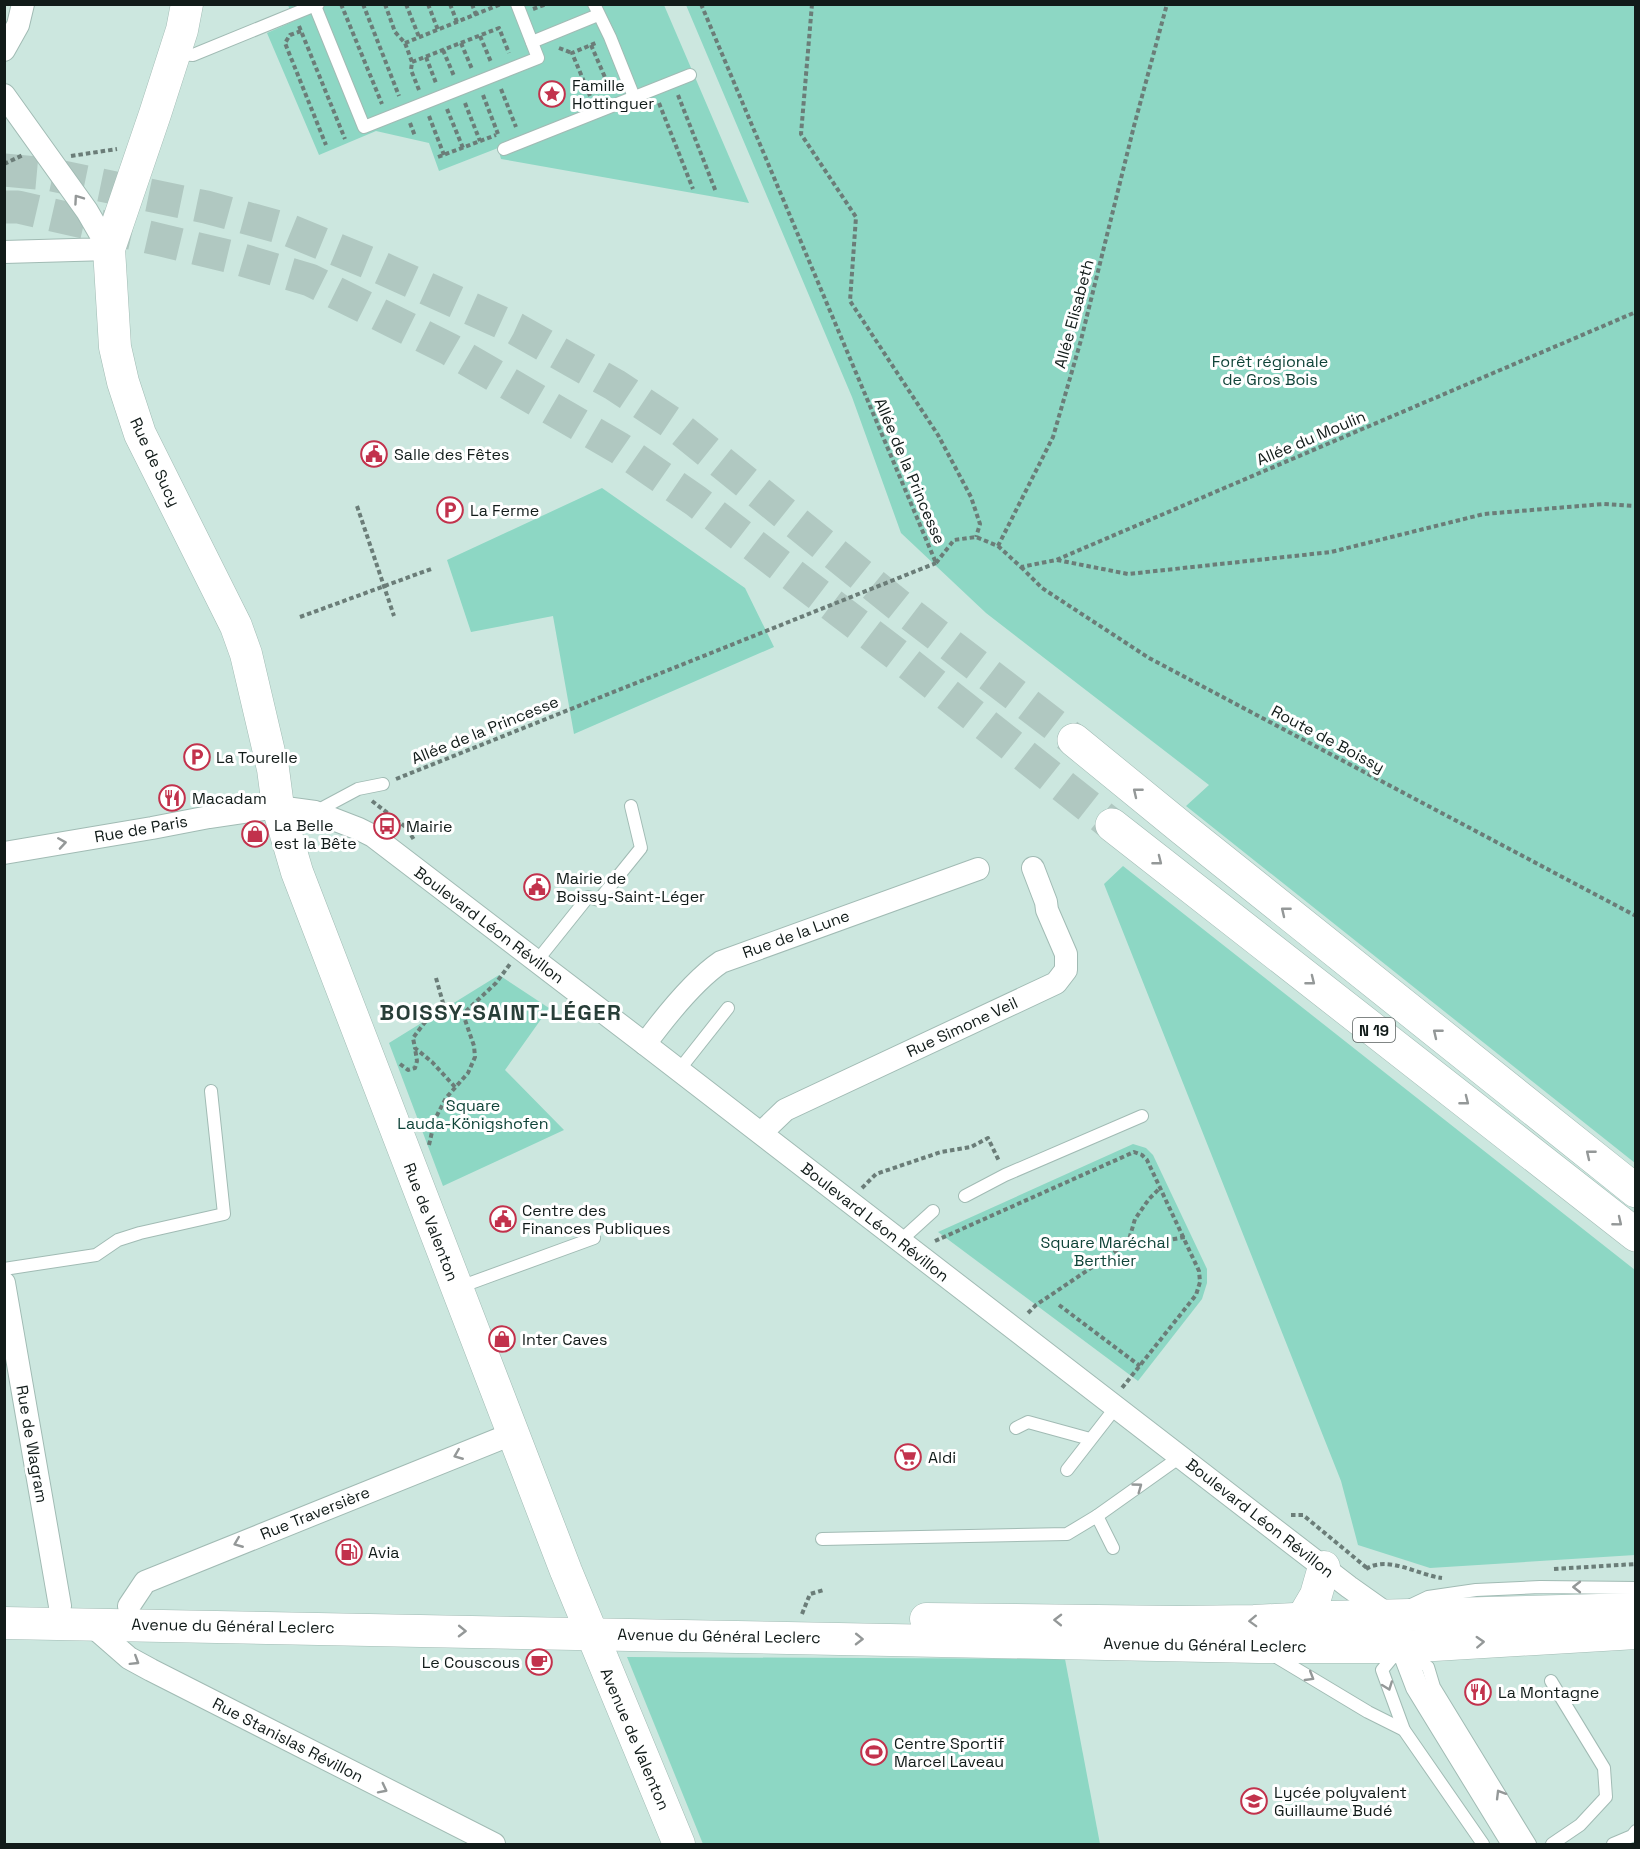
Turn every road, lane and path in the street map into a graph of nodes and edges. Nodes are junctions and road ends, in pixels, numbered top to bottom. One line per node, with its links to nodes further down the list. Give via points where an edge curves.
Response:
1 (22, 4): 28 (street, via 18,25)
2 (187, 4): 29 (main road, Rue de Sucy)
3 (341, 4): 41 (path)
4 (363, 4): 40 (path)
5 (385, 4): 26 (path, via 394,32)
6 (406, 4): 23 (path)
7 (428, 4): 21 (path)
8 (450, 4): 20 (path)
9 (472, 4): 19 (path)
10 (501, 4): 16 (path)
11 (517, 4): 25 (lane)
12 (701, 4): 61 (path, Allée de la Princesse)
13 (812, 4): 58 (path, via 801,134 856,217 850,301 938,435 971,497 980,524)
14 (1167, 4): 59 (path, Allée Elisabeth, via 1053,437)
15 (317, 5): 18 (lane); 41 (lane, via 364,127)
16 (494, 6): 19 (path)
17 (596, 10): 24 (lane); 25 (lane)
18 (294, 14): 22 (path); 29 (lane, via 193,55)
19 (476, 15): 20 (path)
20 (457, 22): 21 (path)
21 (438, 30): 23 (path)
22 (301, 31): 44 (path); 45 (path, via 290,35 285,43)
23 (419, 37): 26 (path)
24 (610, 37): 27 (path); 38 (lane)
25 (532, 42): 31 (lane, via 538,58)
26 (405, 43): 30 (path)
27 (591, 45): 34 (path); 37 (path, via 572,53)
28 (4, 50)
29 (175, 54): 47 (main road, Rue de Sucy)
30 (412, 62): 31 (path, via 499,28); 39 (path, via 411,70)
31 (515, 67): 39 (lane)
32 (690, 75): 33 (lane)
33 (673, 81): 35 (lane); 52 (path)
34 (610, 89)
35 (654, 89): 38 (lane); 51 (path)
36 (4, 95): 50 (street)
37 (590, 96)
38 (634, 97): 46 (lane)
39 (424, 103): 40 (lane); 48 (path)
40 (405, 111): 41 (lane); 43 (path)
41 (388, 118)
42 (524, 124): 48 (path)
43 (415, 136)
44 (345, 139)
45 (326, 145)
46 (504, 149)
47 (142, 155): 50 (path, via 127,147); 53 (main road, Rue de Sucy)
48 (444, 155): 49 (path)
49 (438, 157)
50 (50, 159): 53 (street, one-way to 50)
51 (693, 189)
52 (716, 192)
53 (109, 249): 54 (street); 70 (main road, Rue de Sucy, via 115,347 134,418 236,626 273,769)
54 (4, 252)
55 (1635, 312): 60 (path, Allée du Moulin)
56 (357, 506): 64 (path)
57 (1635, 506): 60 (path, via 1603,504 1484,514 1331,552 1128,574)
58 (976, 537): 59 (path); 61 (path, via 954,540)
59 (998, 546): 62 (path)
60 (1056, 560): 62 (path, Allée du Moulin)
61 (936, 563): 68 (path, Allée de la Princesse)
62 (1021, 567): 76 (path, Route de Boissy, via 1042,588 1149,658)
63 (431, 569): 64 (path)
64 (384, 587): 65 (path); 66 (path)
65 (394, 616)
66 (300, 617)
67 (1074, 740): 91 (highway, N 19, one-way to 67)
68 (383, 784): 71 (lane, via 358,789)
69 (631, 806): 77 (lane, via 641,848 599,900 588,897 544,952)
70 (278, 807): 71 (street, Rue de Paris); 73 (street, Rue de Paris, one-way to 70); 101 (main road, Rue de Valenton, via 297,872)
71 (315, 812): 77 (street, Boulevard Léon Révillon, via 373,836)
72 (1112, 825): 95 (highway, N 19, one-way to 95)
73 (4, 853)
74 (1033, 868): 87 (street, Rue Simone Veil, via 1066,954 1066,970 1056,983 785,1110)
75 (978, 869): 82 (street, Rue de la Lune, via 721,962 695,984)
76 (1635, 916)
77 (530, 956): 81 (path); 82 (street, Boulevard Léon Révillon)
78 (436, 978): 80 (path)
79 (728, 1008): 83 (lane)
80 (445, 1011): 81 (path); 84 (path, via 429,1017 413,1038 415,1048)
81 (464, 1014): 84 (path, via 475,1057 468,1073)
82 (645, 1044): 83 (street, Boulevard Léon Révillon)
83 (679, 1070): 87 (street, Boulevard Léon Révillon)
84 (455, 1087): 88 (path, via 435,1119)
85 (211, 1091): 100 (lane, via 224,1214 118,1240 96,1255)
86 (1142, 1116): 89 (lane)
87 (760, 1133): 93 (street, Boulevard Léon Révillon)
88 (430, 1144)
89 (1005, 1175): 92 (lane); 93 (path, via 988,1138 970,1147 941,1152 876,1174)
90 (1161, 1187): 96 (path); 98 (path, via 1135,1219); 99 (path, via 1147,1160 1134,1152)
91 (1635, 1191)
92 (965, 1196)
93 (850, 1202): 99 (street, Boulevard Léon Révillon)
94 (933, 1211): 99 (lane)
95 (1635, 1235)
96 (1185, 1237): 98 (path); 105 (path, via 1199,1271 1196,1295)
97 (594, 1238): 101 (lane)
98 (1128, 1243): 104 (path, via 1036,1305)
99 (907, 1246): 104 (street, Boulevard Léon Révillon)
100 (4, 1269)
101 (456, 1288): 108 (main road, Rue de Valenton)
102 (5, 1290): 122 (street, Rue de Wagram)
103 (1059, 1305): 105 (path)
104 (1014, 1329): 106 (street, Boulevard Léon Révillon)
105 (1140, 1366): 106 (path)
106 (1113, 1405): 109 (lane); 110 (street, Boulevard Léon Révillon)
107 (1016, 1428): 109 (lane, via 1028,1422)
108 (512, 1434): 123 (street, Rue Traversière, one-way to 123, via 144,1582); 130 (main road, Rue de Valenton)
109 (1090, 1439): 111 (lane)
110 (1180, 1456): 112 (lane, one-way to 110); 117 (street, Boulevard Léon Révillon)
111 (1066, 1470)
112 (1096, 1516): 113 (lane, via 1068,1534); 114 (lane)
113 (822, 1539)
114 (1113, 1548)
115 (1375, 1564): 119 (path, via 1388,1563)
116 (1635, 1564): 118 (path)
117 (1324, 1568): 125 (street, Boulevard Léon Révillon); 127 (main road, via 1316,1595)
118 (1546, 1570)
119 (1444, 1578)
120 (1635, 1588): 125 (lane, Avenue du Général Leclerc, one-way to 125, via 1476,1590 1428,1596)
121 (824, 1590): 126 (path, via 810,1594)
122 (60, 1606): 123 (main road, Avenue du Général Leclerc); 128 (main road, Avenue du Général Leclerc)
123 (129, 1606): 130 (main road, Avenue du Général Leclerc)
124 (1635, 1609): 125 (main road)
125 (1390, 1616): 127 (main road, Avenue du Général Leclerc); 133 (street)
126 (801, 1617): 127 (main road, Avenue du Général Leclerc, one-way to 126, via 1178,1622); 130 (main road, Avenue du Général Leclerc)
127 (1302, 1619)
128 (10, 1623): 129 (main road, Avenue du Général Leclerc)
129 (90, 1624): 130 (main road, Avenue du Général Leclerc, one-way to 130); 139 (street, Rue Stanislas Révillon, one-way to 139, via 129,1658)
130 (587, 1624): 132 (main road, Avenue du Général Leclerc, one-way to 132); 140 (main road, Avenue de Valenton)
131 (1635, 1633): 134 (main road, Avenue du Général Leclerc, one-way to 131)
132 (1259, 1647): 133 (main road, Avenue du Général Leclerc); 136 (lane, one-way to 136)
133 (1401, 1647): 134 (main road, Avenue du Général Leclerc); 136 (lane, one-way to 136, via 1382,1670); 138 (street, via 1417,1688)
134 (1436, 1656): 138 (lane, one-way to 134, via 1434,1687)
135 (1551, 1681): 142 (lane, via 1604,1768 1606,1797 1580,1825)
136 (1404, 1730): 141 (lane)
137 (1635, 1831): 143 (lane)
138 (1519, 1844)
139 (494, 1845)
140 (679, 1845)
141 (1483, 1845)
142 (1552, 1845)
143 (1613, 1845)

